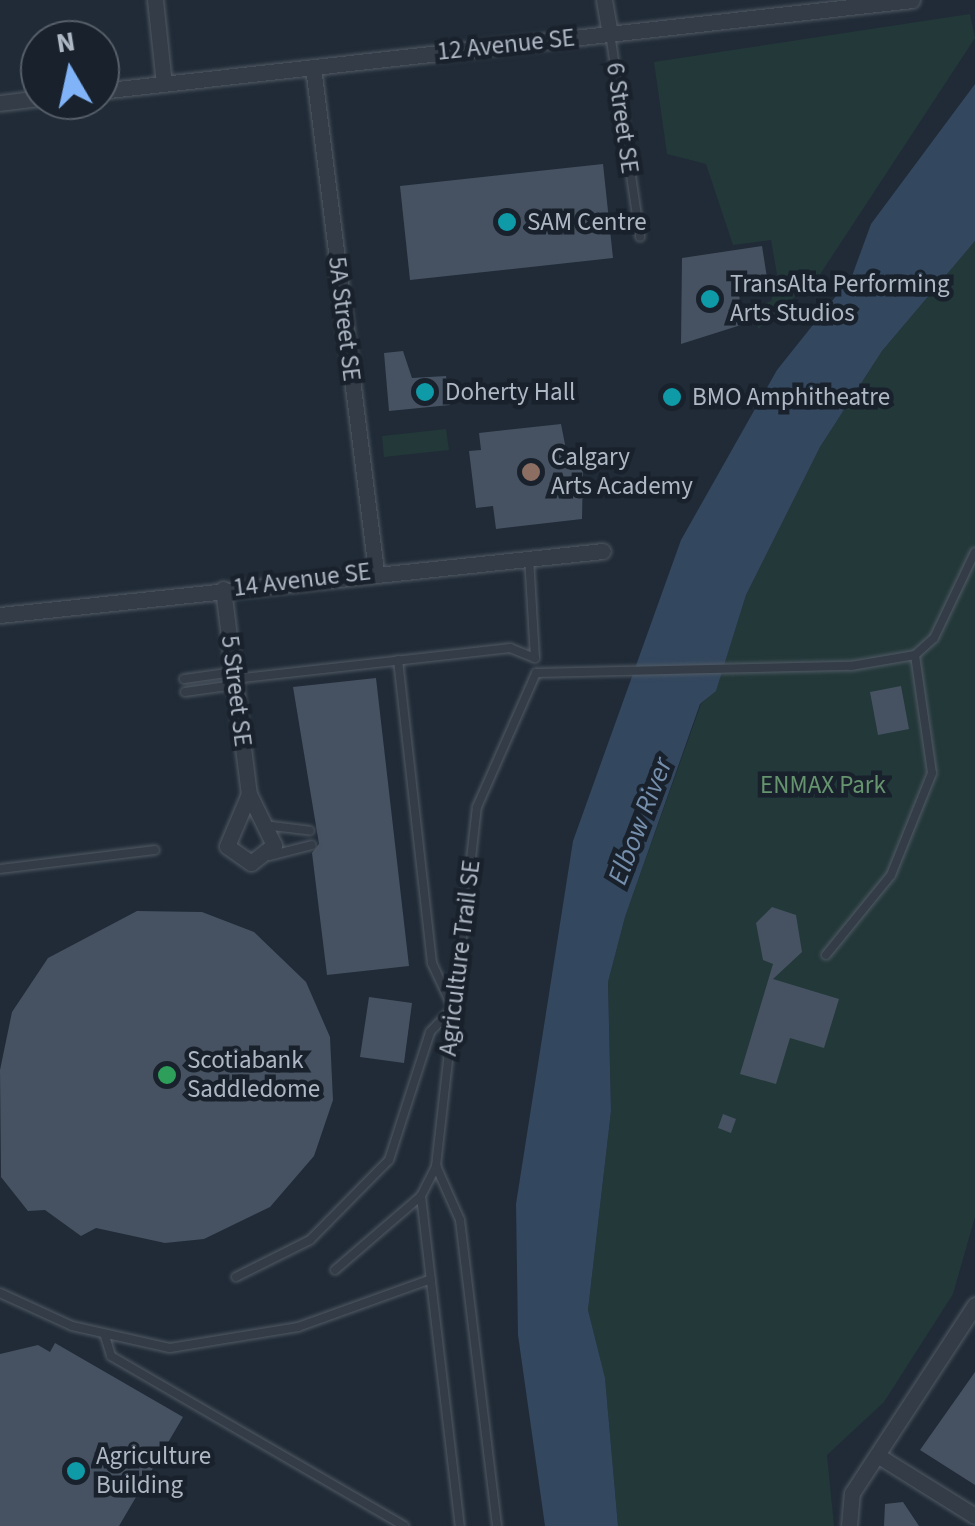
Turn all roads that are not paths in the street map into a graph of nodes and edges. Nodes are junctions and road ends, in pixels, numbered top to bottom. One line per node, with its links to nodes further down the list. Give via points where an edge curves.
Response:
1 (155, 0): 6 (street)
2 (604, 0): 4 (street, 6 Street SE)
3 (912, 0): 4 (street, 12 Avenue SE)
4 (610, 33): 5 (street, 12 Avenue SE); 8 (lane, 6 Street SE)
5 (314, 67): 6 (street, 12 Avenue SE); 12 (street, 5A Street SE)
6 (164, 84): 7 (street, 12 Avenue SE)
7 (120, 89)
8 (640, 237)
9 (603, 551): 11 (street, 14 Avenue SE)
10 (975, 552): 15 (lane, via 934,638)
11 (528, 553): 12 (street, 14 Avenue SE); 16 (lane)
12 (376, 571): 13 (street, 14 Avenue SE)
13 (223, 589): 14 (street, 14 Avenue SE); 20 (street, 5 Street SE)
14 (0, 614)
15 (914, 654): 18 (lane, via 748,668); 29 (lane, via 932,774 891,875)
16 (535, 658): 17 (lane, via 510,648); 18 (lane)
17 (398, 660): 20 (lane); 30 (lane, via 432,963)
18 (536, 673): 30 (lane, Agriculture Trail SE, via 478,807)
19 (184, 679): 20 (lane)
20 (234, 679): 21 (lane); 22 (street, 5 Street SE)
21 (185, 692)
22 (249, 794): 23 (street, 5 Street SE); 27 (street, via 226,846 237,859)
23 (272, 826): 24 (lane); 27 (street)
24 (310, 831)
25 (312, 844): 27 (lane)
26 (155, 850): 28 (lane)
27 (265, 857)
28 (0, 869)
29 (826, 955)
30 (453, 1008): 31 (lane, Agriculture Trail SE); 34 (lane, via 430,1032 388,1160 310,1240)
31 (436, 1166): 32 (lane, Agriculture Trail SE); 43 (lane, via 460,1220)
32 (422, 1196): 33 (lane, Agriculture Trail SE); 35 (lane)
33 (335, 1270)
34 (236, 1277)
35 (431, 1279): 38 (lane, via 277,1331 170,1348); 42 (lane)
36 (0, 1293): 38 (lane)
37 (975, 1304): 39 (street)
38 (105, 1336): 41 (lane, via 110,1356)
39 (877, 1455): 40 (street); 44 (street, via 847,1502)
40 (975, 1516)
41 (404, 1526)
42 (460, 1526)
43 (497, 1526)
44 (849, 1526)

